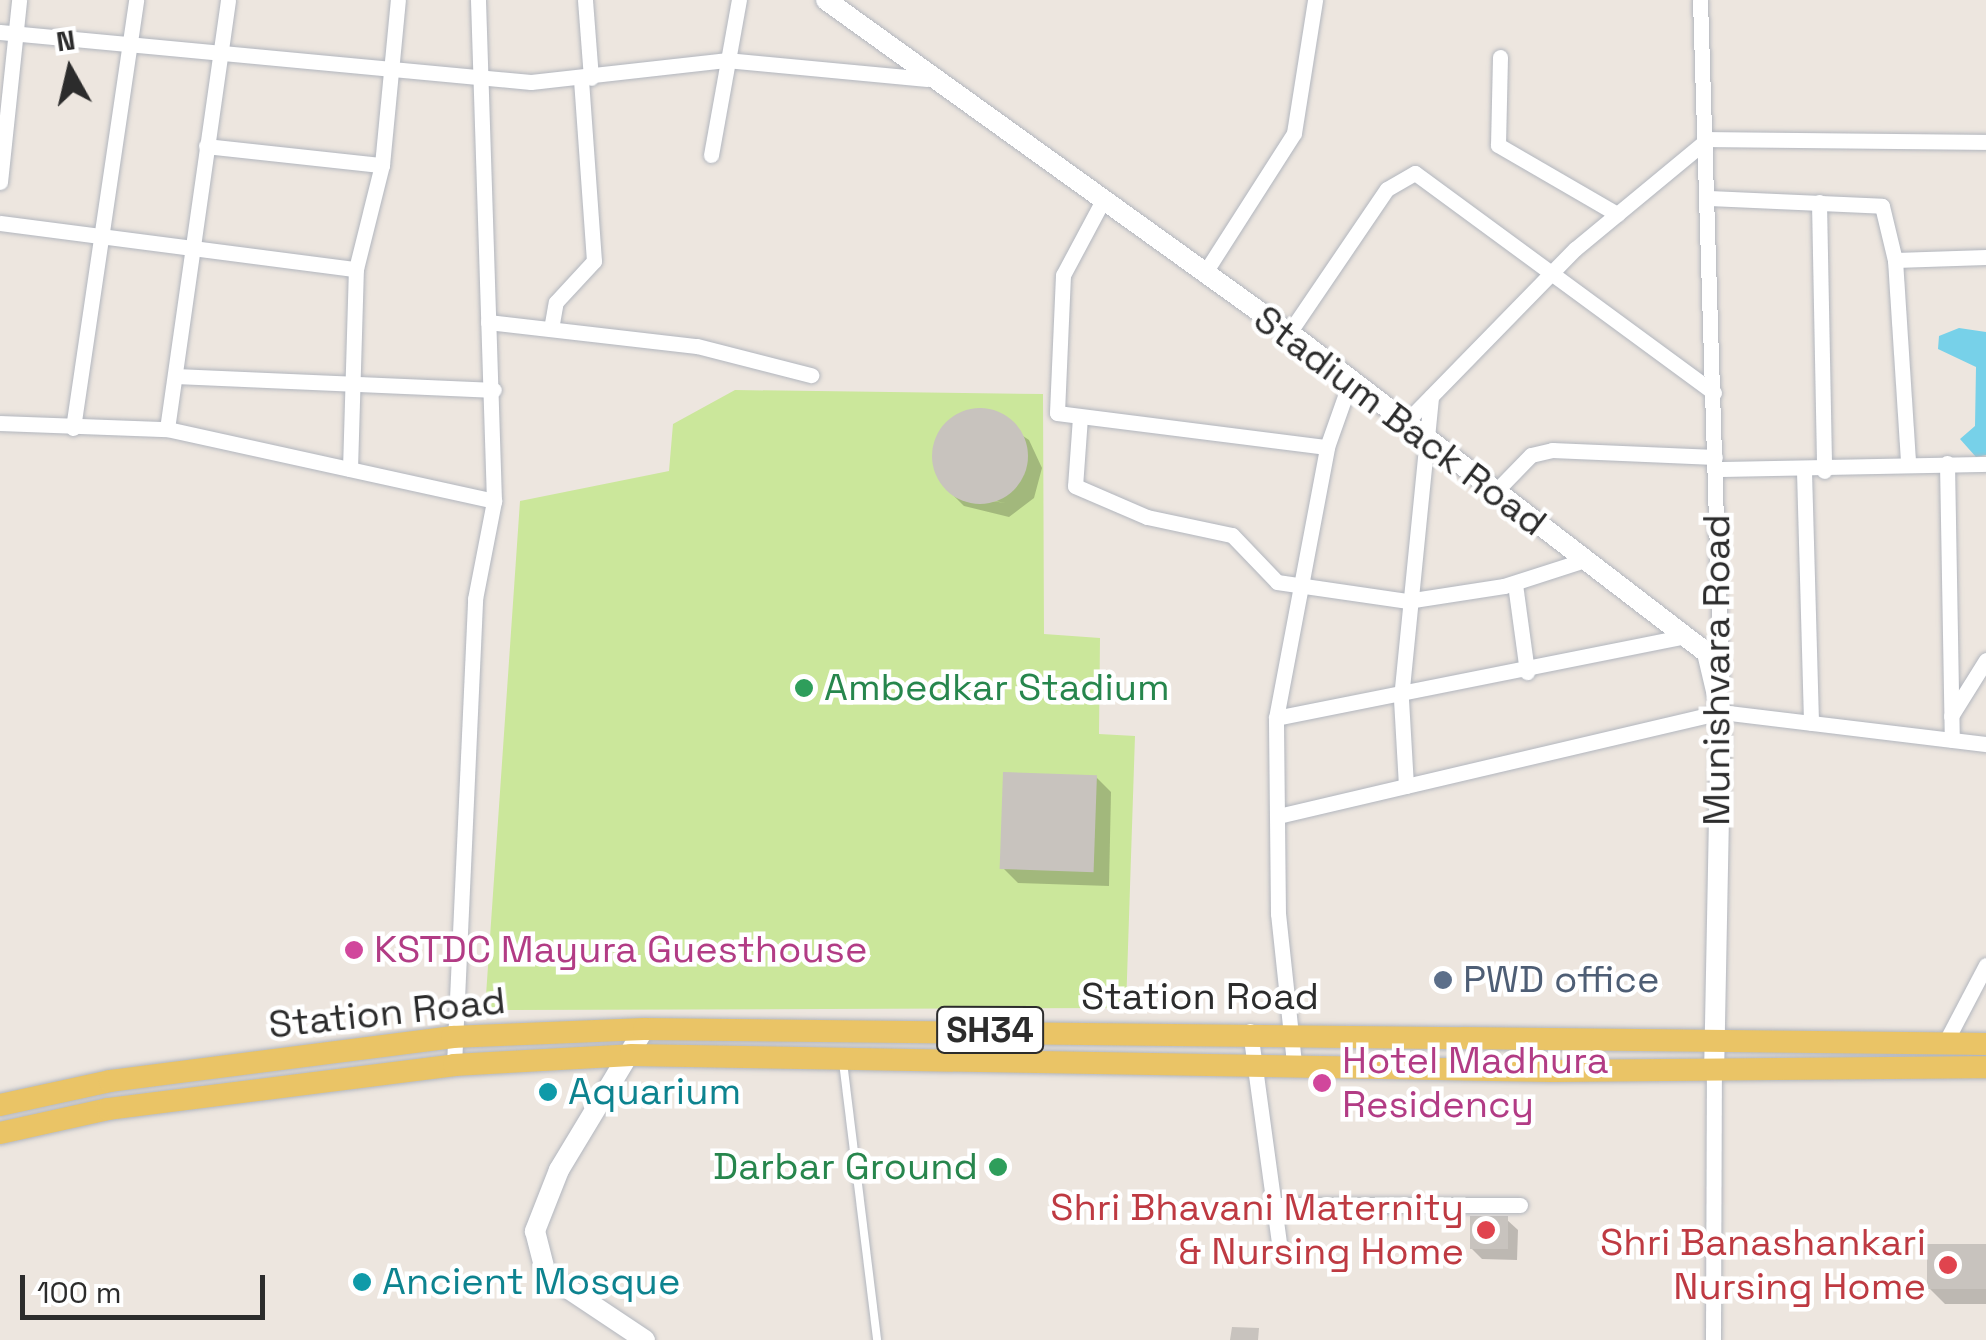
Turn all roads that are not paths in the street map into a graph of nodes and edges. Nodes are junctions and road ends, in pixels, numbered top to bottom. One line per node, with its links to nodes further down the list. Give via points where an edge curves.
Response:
1 (19, 0): 11 (street)
2 (136, 0): 12 (street)
3 (228, 0): 13 (street)
4 (398, 0): 16 (street)
5 (478, 0): 17 (street)
6 (584, 0): 18 (street)
7 (740, 0): 15 (street)
8 (826, 0): 19 (street, Stadium Back Road)
9 (1315, 0): 36 (street, via 1294,134)
10 (1700, 0): 20 (street, Munishvara Road)
11 (8, 32): 12 (street); 25 (street)
12 (130, 39): 13 (street); 31 (street)
13 (218, 49): 16 (street); 22 (street)
14 (1500, 57): 29 (street, via 1498,145)
15 (726, 60): 18 (street); 19 (street); 23 (street)
16 (393, 70): 17 (street); 24 (street)
17 (486, 79): 18 (street); 38 (street)
18 (586, 79): 39 (street, via 594,260 556,302)
19 (927, 79): 27 (street, Stadium Back Road)
20 (1708, 139): 21 (street); 26 (street, Munishvara Road); 29 (street)
21 (1986, 142)
22 (206, 146): 24 (street); 32 (street)
23 (711, 155)
24 (382, 165): 35 (street)
25 (0, 182)
26 (1710, 198): 28 (street); 46 (street, Munishvara Road)
27 (1102, 202): 36 (street, Stadium Back Road); 48 (street, via 1063,275 1055,408)
28 (1819, 202): 34 (street, via 1888,210); 61 (street)
29 (1617, 214): 37 (street)
30 (0, 224): 31 (street)
31 (96, 236): 32 (street); 51 (street)
32 (192, 249): 35 (street); 41 (street)
33 (1986, 256): 34 (street)
34 (1895, 260): 56 (street)
35 (356, 269): 44 (street)
36 (1204, 274): 40 (street, Stadium Back Road)
37 (1549, 274): 40 (street, via 1407,173); 46 (street); 47 (street)
38 (488, 322): 39 (street); 45 (street)
39 (551, 329): 42 (street, via 772,359)
40 (1289, 333): 43 (street, Stadium Back Road)
41 (177, 376): 44 (street); 52 (street)
42 (810, 376)
43 (1350, 382): 50 (street, Stadium Back Road); 54 (street)
44 (351, 387): 45 (street); 59 (street)
45 (494, 390): 63 (street)
46 (1714, 393): 55 (street, Munishvara Road)
47 (1431, 396): 50 (street); 53 (street)
48 (1080, 417): 54 (street); 65 (street, via 1070,477 1085,494 1232,535 1265,576)
49 (0, 423): 51 (street)
50 (1403, 426): 53 (street, Stadium Back Road)
51 (73, 428): 52 (street)
52 (167, 429): 59 (street)
53 (1432, 445): 62 (street, Stadium Back Road); 67 (street)
54 (1327, 447): 65 (street)
55 (1716, 463): 60 (street); 62 (street, via 1552,450 1531,455); 74 (street, Munishvara Road)
56 (1908, 463): 57 (street); 61 (street)
57 (1947, 463): 58 (street); 75 (street)
58 (1986, 464)
59 (350, 469): 63 (street)
60 (1804, 471): 61 (street); 77 (street)
61 (1824, 471)
62 (1494, 493): 64 (street, Stadium Back Road)
63 (494, 501): 87 (street, via 475,598)
64 (1582, 562): 66 (street); 68 (street, Stadium Back Road)
65 (1301, 584): 67 (street); 76 (street)
66 (1516, 584): 67 (street); 72 (street)
67 (1407, 601): 73 (street)
68 (1666, 619): 69 (street, Stadium Back Road); 70 (street)
69 (1688, 636): 70 (street); 74 (street, Stadium Back Road, via 1707,654)
70 (1644, 646): 72 (street)
71 (1986, 660): 75 (street)
72 (1527, 672): 73 (street)
73 (1400, 698): 76 (street); 81 (street)
74 (1722, 712): 77 (street); 81 (street); 88 (street, Munishvara Road)
75 (1951, 715): 78 (street); 79 (street)
76 (1276, 718): 82 (street)
77 (1810, 723): 78 (street)
78 (1932, 738): 79 (street)
79 (1952, 740): 80 (street)
80 (1986, 744)
81 (1406, 786): 82 (street)
82 (1278, 816): 86 (street)
83 (1986, 964): 89 (street)
84 (644, 1029): 85 (main road, Station Road / SH34); 87 (main road, Station Road / SH34); 91 (street)
85 (1250, 1031): 86 (main road, Station Road / SH34); 93 (street)
86 (1292, 1032): 88 (main road, Station Road / SH34); 94 (street)
87 (452, 1037): 95 (street); 98 (main road, Station Road / SH34, via 110,1081)
88 (1714, 1041): 89 (main road, Station Road / SH34); 97 (street, Munishvara Road)
89 (1945, 1043): 90 (main road, Station Road / SH34)
90 (1986, 1044)
91 (632, 1055): 92 (main road, Station Road / SH34); 95 (main road, Station Road / SH34); 103 (street, via 559,1170 535,1231 546,1274)
92 (842, 1056): 93 (main road, Station Road / SH34); 104 (lane)
93 (1253, 1061): 94 (main road, Station Road / SH34); 100 (street)
94 (1294, 1063): 97 (main road, Station Road / SH34)
95 (454, 1066): 99 (main road, Station Road / SH34, via 108,1110)
96 (1986, 1068): 97 (main road, Station Road / SH34)
97 (1714, 1072): 105 (street, Munishvara Road)
98 (0, 1105)
99 (0, 1133)
100 (1276, 1205): 101 (street); 102 (street)
101 (1520, 1206)
102 (1280, 1249)
103 (645, 1340)
104 (877, 1340)
105 (1713, 1340)

